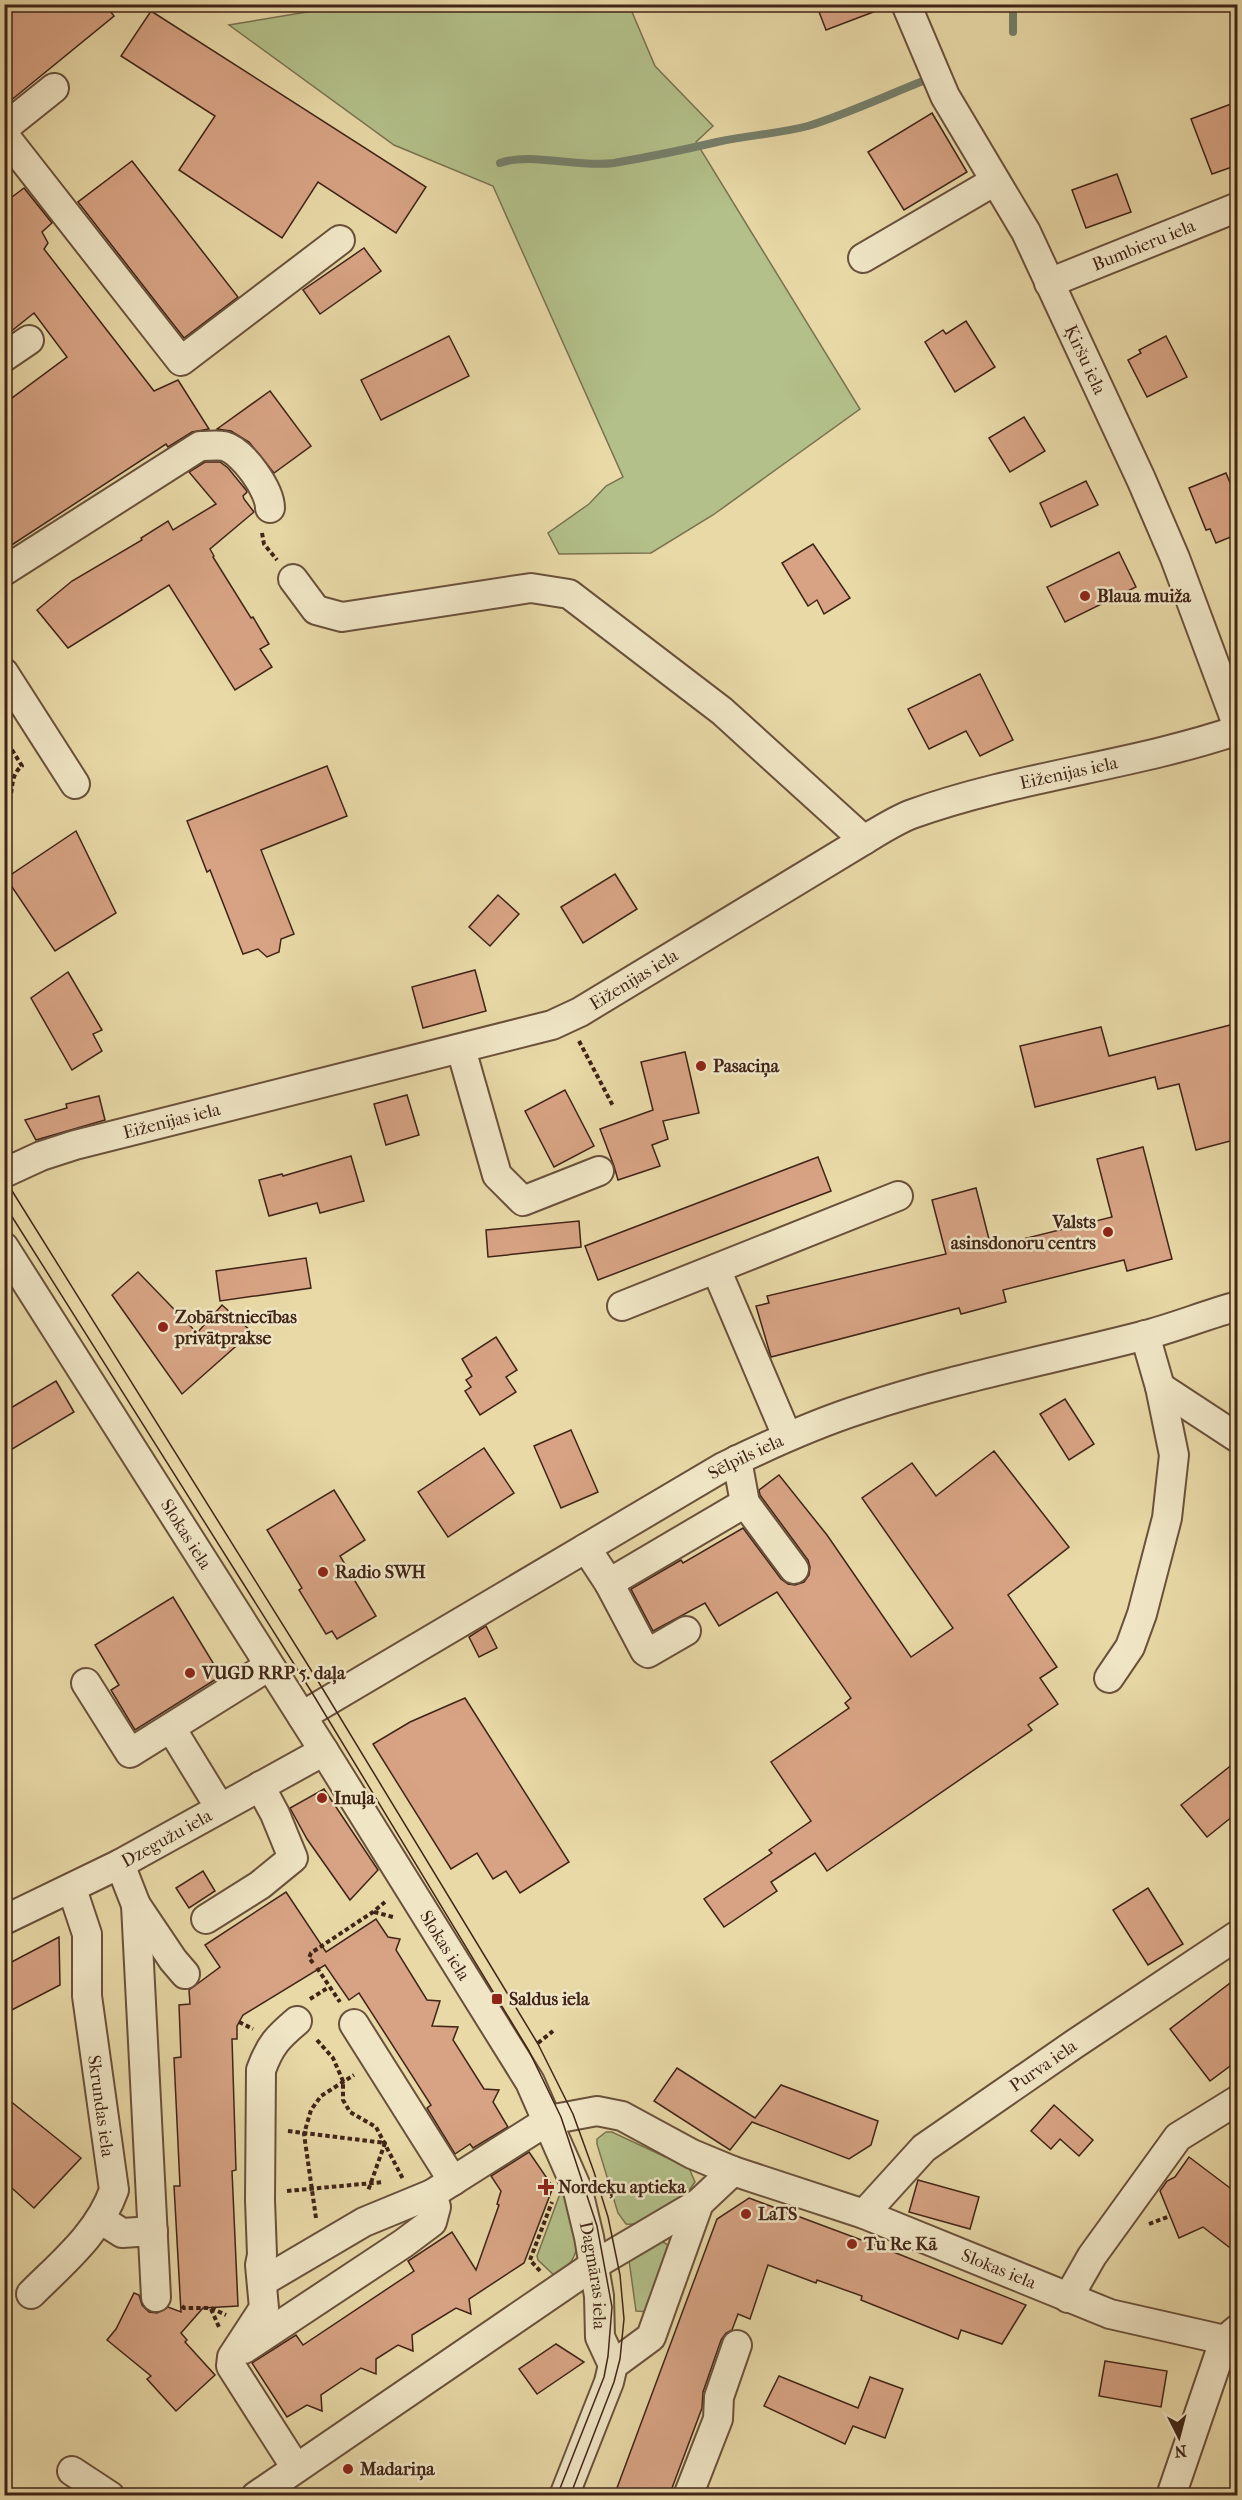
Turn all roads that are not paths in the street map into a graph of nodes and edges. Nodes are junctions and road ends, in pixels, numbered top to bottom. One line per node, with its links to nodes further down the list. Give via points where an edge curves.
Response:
1 (906, 4): 5 (street, Ķiršu iela, via 945,96)
2 (54, 88): 3 (street)
3 (4, 128)
4 (4, 135): 7 (street, via 181,361)
5 (995, 180): 8 (street); 9 (street, Ķiršu iela, via 1026,232)
6 (1238, 207): 9 (street, Bumbieru iela)
7 (340, 240)
8 (863, 258)
9 (1049, 283): 16 (street, Ķiršu iela, via 1160,522)
10 (29, 340): 11 (street)
11 (4, 357)
12 (270, 508): 13 (street, via 270,497 242,456 225,447 200,446)
13 (4, 571)
14 (293, 579): 18 (street, via 316,610 342,617 531,588 569,594 722,711)
15 (4, 673): 17 (street)
16 (1238, 729): 18 (street, Eiženijas iela, via 1204,741 1014,784 910,814)
17 (75, 784)
18 (864, 840): 19 (street, Eiženijas iela, via 568,1019)
19 (461, 1049): 20 (street, via 497,1175 524,1201); 21 (street, Eiženijas iela, via 75,1145)
20 (599, 1171)
21 (4, 1173)
22 (898, 1196): 24 (street)
23 (4, 1247): 37 (street, Slokas iela)
24 (716, 1269): 25 (street); 29 (street)
25 (622, 1306)
26 (1238, 1306): 27 (street, Sēlpils iela)
27 (1145, 1335): 28 (street); 29 (street, Sēlpils iela, via 862,1408)
28 (1160, 1387): 30 (street); 38 (street, via 1174,1455 1167,1518 1143,1614 1130,1647)
29 (787, 1436): 31 (street, Sēlpils iela)
30 (1238, 1438)
31 (737, 1460): 32 (street); 33 (street, Sēlpils iela)
32 (745, 1503): 34 (street); 35 (street)
33 (586, 1548): 35 (street); 40 (street, Sēlpils iela)
34 (794, 1569)
35 (609, 1583): 36 (street, via 645,1652)
36 (686, 1631)
37 (268, 1666): 40 (street, Slokas iela); 41 (street)
38 (1109, 1678)
39 (86, 1683): 41 (street, via 130,1753)
40 (302, 1716): 42 (street, Slokas iela)
41 (171, 1728): 44 (street)
42 (324, 1751): 43 (street, Dzegužu iela); 55 (street, Slokas iela, via 518,2060)
43 (260, 1786): 44 (street, Dzegužu iela); 48 (street, via 293,1858 260,1885)
44 (219, 1808): 45 (street, Dzegužu iela)
45 (120, 1864): 46 (street, Dzegužu iela); 47 (street)
46 (72, 1888): 49 (street, Dzegužu iela); 60 (street, Skrundas iela, via 87,1934 87,1996 114,2190)
47 (136, 1905): 51 (street); 51 (street, via 179,1967)
48 (206, 1919)
49 (4, 1920)
50 (1238, 1935): 59 (street, Purva iela, via 924,2148)
51 (140, 1988): 61 (street)
52 (299, 2013): 66 (street, via 267,2053 260,2080 260,2265)
53 (354, 2024): 57 (street)
54 (1233, 2112): 65 (street, via 1178,2137 1092,2256)
55 (549, 2120): 56 (street, Slokas iela, via 597,2111 622,2116); 57 (street); 62 (street, Dagmāras iela, via 578,2190)
56 (733, 2171): 58 (street); 59 (street, Slokas iela)
57 (442, 2188): 66 (street, via 364,2222 319,2247); 66 (street, via 432,2222 405,2243)
58 (699, 2203): 62 (street); 69 (street, via 651,2337)
59 (864, 2214): 65 (street, Slokas iela)
60 (100, 2219): 61 (street, via 122,2233); 63 (street, Skrundas iela, via 79,2247)
61 (153, 2231): 64 (street)
62 (594, 2265): 69 (street, Dagmāras iela, via 600,2337); 70 (street)
63 (31, 2294)
64 (156, 2297)
65 (1068, 2298): 67 (street, Slokas iela, via 1110,2314)
66 (269, 2304): 70 (street, via 232,2357 231,2366)
67 (1233, 2338): 76 (street)
68 (737, 2345): 75 (street, via 718,2397 718,2419)
69 (613, 2365): 74 (street)
70 (296, 2468): 73 (street)
71 (72, 2471): 72 (street)
72 (110, 2496)
73 (256, 2496)
74 (564, 2496)
75 (688, 2496)
76 (1171, 2496)

